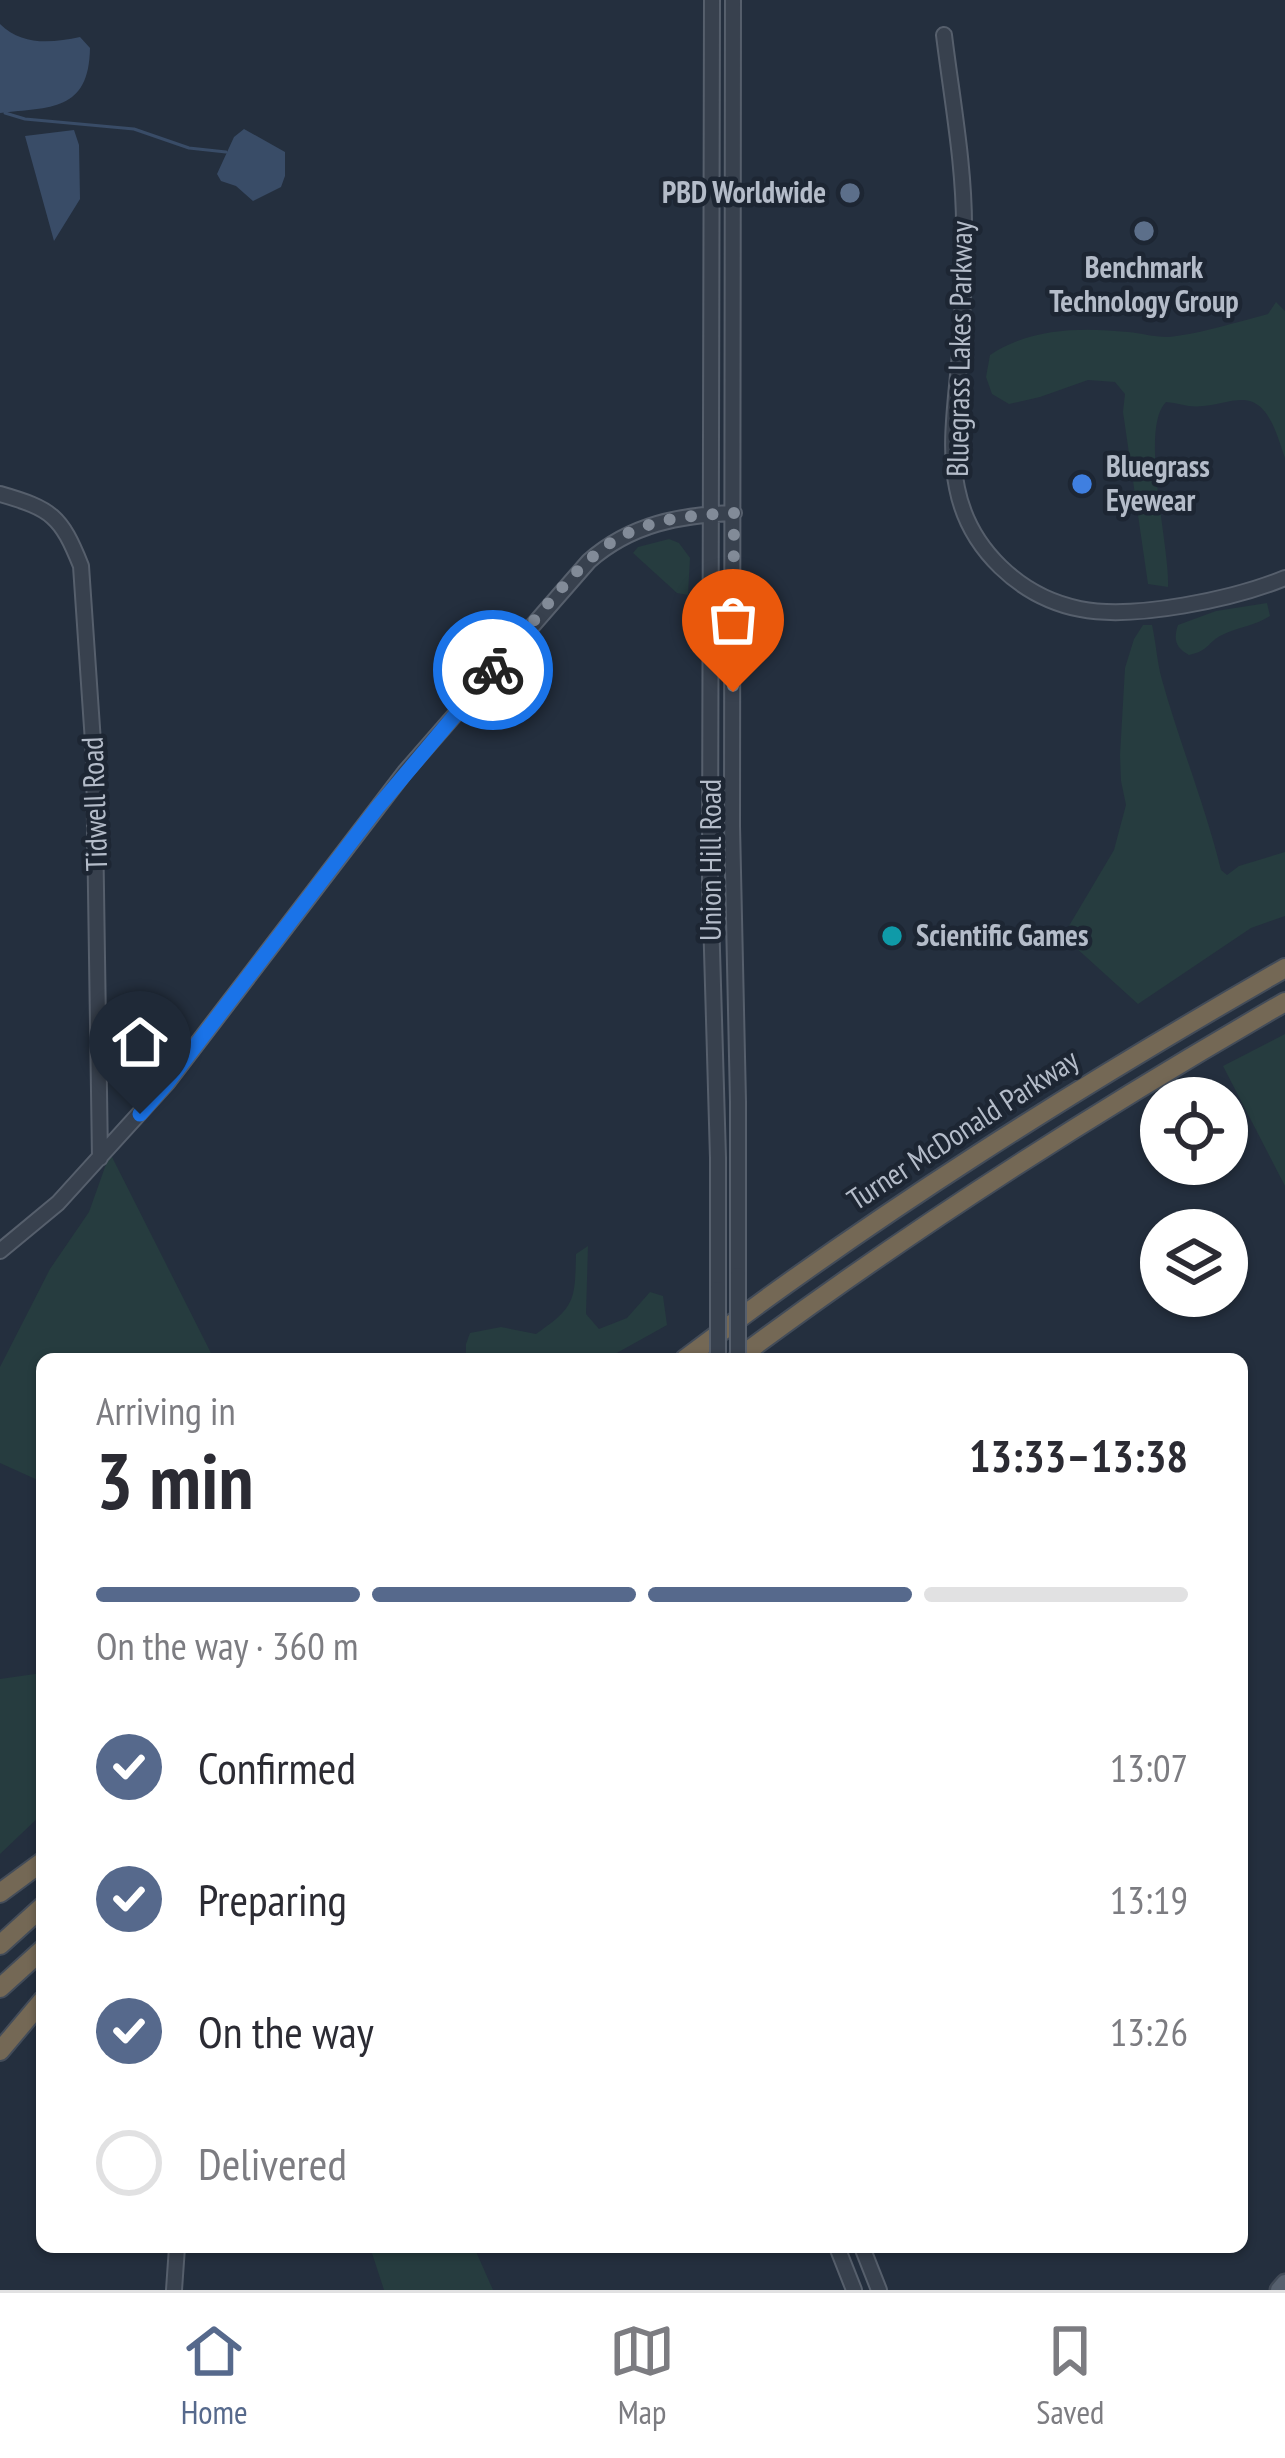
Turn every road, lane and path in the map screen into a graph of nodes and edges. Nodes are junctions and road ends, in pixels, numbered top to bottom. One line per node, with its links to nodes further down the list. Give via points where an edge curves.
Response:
1 (712, 0): 6 (street, Union Hill Road)
2 (733, 0): 5 (street, Union Hill Road)
3 (944, 34): 7 (street, Bluegrass Lakes Parkway, via 964,226 955,469 980,543 1024,586 1096,611 1192,602)
4 (0, 494): 10 (street, Tidwell Road, via 54,516 81,566 94,757)
5 (734, 513): 6 (street); 14 (street, Union Hill Road, bridge)
6 (710, 514): 10 (street, via 632,532 579,571 405,772); 13 (street, Union Hill Road, bridge)
7 (1285, 578)
8 (1285, 968): 12 (highway, Turner McDonald Parkway, via 964,1163)
9 (1285, 1002): 15 (highway, Turner McDonald Parkway, via 1004,1173)
10 (100, 1159): 11 (street)
11 (0, 1251)
12 (693, 1353)
13 (718, 1353)
14 (738, 1353)
15 (746, 1353)
16 (36, 1866): 17 (highway)
17 (0, 1893)
18 (36, 1913): 19 (highway)
19 (0, 1946)
20 (36, 1955): 21 (highway)
21 (0, 1988)
22 (36, 2008): 23 (highway)
23 (0, 2051)
24 (177, 2253): 28 (street)
25 (840, 2253): 29 (street)
26 (864, 2253): 30 (street)
27 (1285, 2283): 31 (main road)
28 (175, 2290)
29 (854, 2290)
30 (879, 2290)
31 (1279, 2290)

